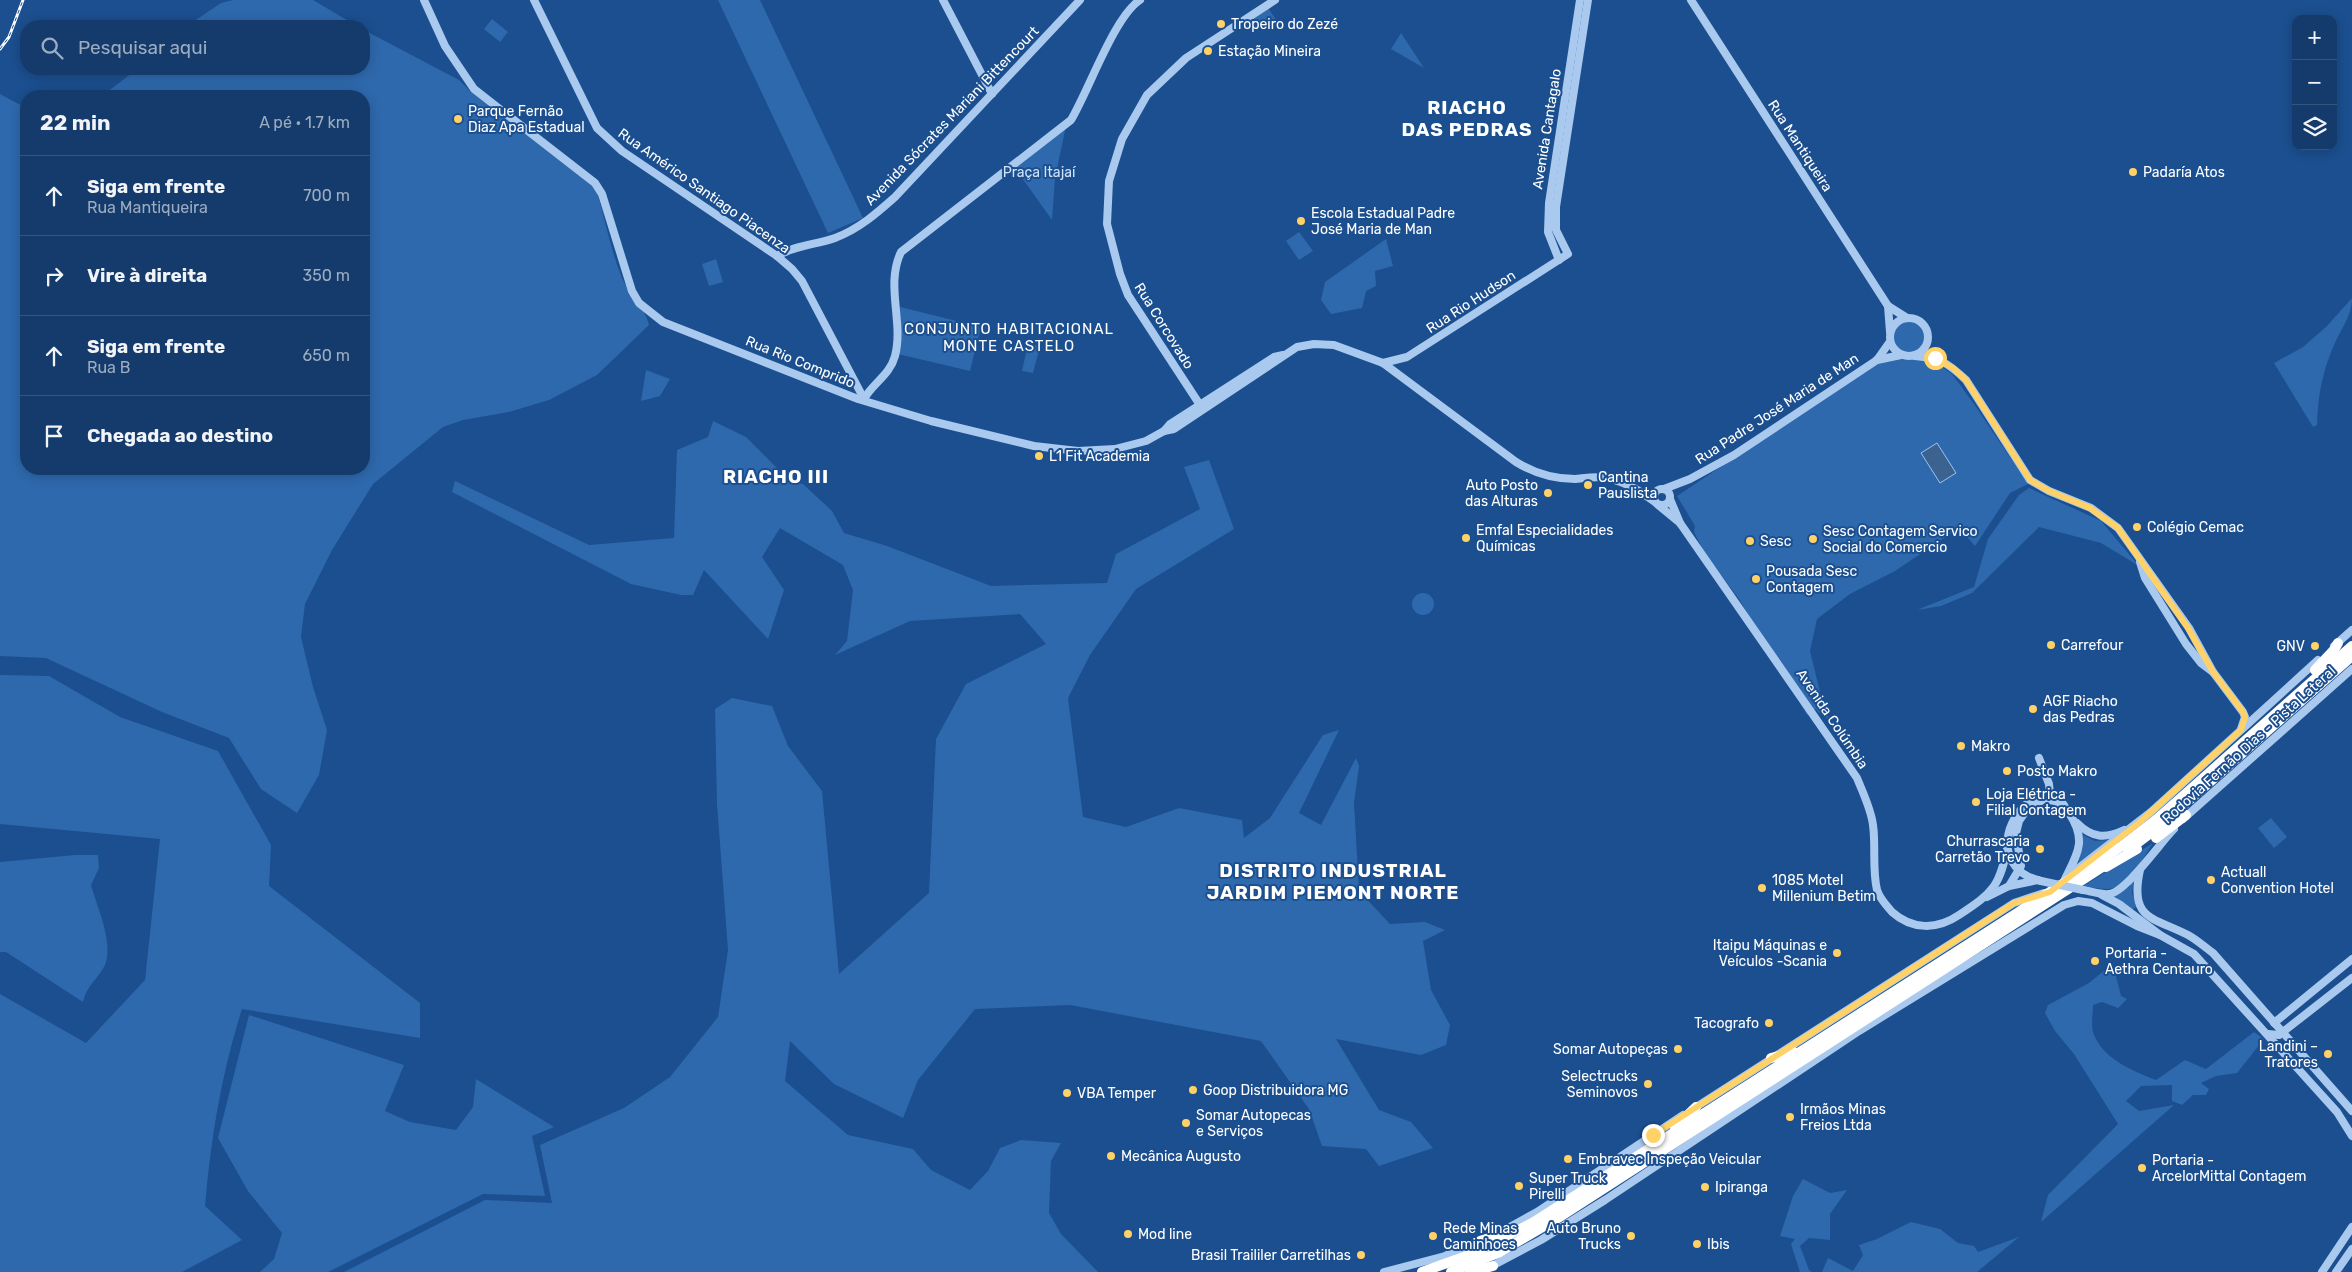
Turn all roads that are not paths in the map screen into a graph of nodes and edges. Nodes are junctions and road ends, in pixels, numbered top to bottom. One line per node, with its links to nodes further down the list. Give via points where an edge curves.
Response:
1 (424, 0): 25 (street, Rua Rio Comprido, via 445,46 474,89 595,183 602,194 632,291 656,319 804,379)
2 (534, 0): 12 (street, Rua Américo Santiago Piacenza, via 597,128 622,151)
3 (943, 0): 10 (street)
4 (1080, 0): 10 (street, Avenida Sócrates Mariani Bittencourt)
5 (1140, 0): 25 (street, Rua Rio Comprido, via 1118,27 1070,120 901,252 894,279 898,330 895,356 892,366)
6 (1275, 0): 26 (street, Rua Corcovado, via 1186,58 1147,95 1122,139 1109,181 1107,224 1128,295)
7 (1580, 0): 13 (street, Avenida Cantagalo, via 1549,204 1548,232)
8 (1588, 0): 11 (street, Avenida Cantagalo, via 1556,207 1556,230)
9 (1691, 0): 14 (street, Rua Mantiqueira)
10 (992, 94): 12 (street, Avenida Sócrates Mariani Bittencourt, via 874,217 836,238 794,247)
11 (1568, 254): 13 (street, Rua Rio Hudson)
12 (777, 256): 25 (street, Rua Américo Santiago Piacenza, via 802,281)
13 (1559, 260): 24 (street, Rua Rio Hudson, via 1407,357)
14 (1888, 306): 15 (street, Rua Mantiqueira); 16 (street, Rua Mantiqueira)
15 (1907, 318): 16 (street, via 1895,324); 18 (street, via 1918,320 1926,327)
16 (1890, 332): 17 (street)
17 (1889, 343): 20 (street); 23 (street, Rua Padre José Maria de Man)
18 (1927, 344): 21 (street); 22 (street)
19 (1283, 355): 24 (street, via 1297,347 1322,343); 26 (street, via 1274,357); 27 (street)
20 (1901, 355): 21 (street); 23 (street, Rua Padre José Maria de Man)
21 (1915, 356): 22 (street)
22 (1935, 358): 34 (street, via 1966,380 2030,480 2106,518 2118,528)
23 (1877, 360): 28 (street, Rua Padre José Maria de Man, via 1734,455)
24 (1383, 363): 29 (street, via 1531,470 1568,479 1604,478)
25 (864, 399): 27 (street, via 931,421 1058,450 1114,449 1146,441)
26 (1200, 405): 27 (street, via 1170,424)
27 (1168, 430)
28 (1690, 479): 30 (street, Rua Padre José Maria de Man); 31 (street, Rua Padre José Maria de Man)
29 (1636, 489): 30 (street, Rua Padre José Maria de Man); 32 (street)
30 (1662, 489): 31 (street, via 1668,491); 32 (street, via 1654,495)
31 (1671, 498): 32 (street, via 1665,505); 33 (street)
32 (1656, 503): 33 (street, Avenida Colúmbia)
33 (1680, 523): 57 (street, Avenida Colúmbia, via 1857,778 1873,824 1877,889 1885,904 1910,924 1928,926 1950,920)
34 (2145, 571): 38 (street, via 2188,628); 38 (street, via 2153,593)
35 (2352, 630): 36 (street, Rodovia Fernão Dias - Pista Lateral)
36 (2338, 642): 41 (highway); 42 (street, Rodovia Fernão Dias - Pista Lateral)
37 (2352, 646): 41 (highway)
38 (2200, 655): 42 (street, via 2243,712 2245,717)
39 (2352, 656): 51 (highway, via 2160,826)
40 (2352, 669): 45 (street, Rodovia Fernão Dias - Pista Lateral)
41 (2287, 702): 55 (highway, via 2150,824)
42 (2241, 730): 47 (street, Rodovia Fernão Dias - Pista Lateral)
43 (2039, 758): 44 (street, via 2049,784)
44 (2048, 796): 46 (street, via 2061,800); 48 (street, Avenida Colúmbia, via 2032,799 2022,807 2014,818); 50 (street, via 2026,811 2019,821 2016,833 2021,861)
45 (2186, 815): 49 (street, Rodovia Fernão Dias - Pista Lateral); 51 (highway, via 2154,839)
46 (2074, 820): 47 (street, via 2095,836 2122,831); 52 (street, via 2080,847)
47 (2140, 822): 52 (street, Rodovia Fernão Dias - Pista Lateral)
48 (2008, 844): 50 (street, via 2012,861); 57 (street, Avenida Colúmbia, via 2001,876)
49 (2141, 866): 56 (street, Rodovia Fernão Dias - Pista Lateral, via 2118,891); 58 (street, via 2136,891)
50 (2019, 871): 53 (street); 54 (street)
51 (2092, 873): 65 (highway)
52 (2065, 879): 55 (street, Rodovia Fernão Dias - Pista Lateral)
53 (2040, 880): 54 (street, Avenida Colúmbia); 56 (street, bridge)
54 (2010, 886): 57 (street, Avenida Colúmbia)
55 (2050, 892): 72 (highway); 73 (street, via 2014,903)
56 (2098, 893): 59 (street)
57 (1983, 899)
58 (2142, 908): 59 (street, via 2135,909); 68 (street, via 2154,921 2187,935 2213,953)
59 (2132, 915): 60 (street)
60 (2160, 935): 69 (street, via 2092,903 2078,901 2064,905); 71 (street, via 2194,954)
61 (2352, 959): 62 (street)
62 (2328, 978): 64 (street); 66 (street)
63 (2352, 978): 64 (street)
64 (2338, 989): 67 (street)
65 (1897, 998): 69 (highway); 87 (highway, via 1558,1218 1500,1252)
66 (2296, 1006): 67 (street); 68 (street)
67 (2305, 1015): 70 (street)
68 (2274, 1024): 70 (street)
69 (1859, 1031): 84 (street, via 1605,1200)
70 (2282, 1033): 71 (street, via 2275,1036); 74 (street)
71 (2266, 1034): 75 (street)
72 (1802, 1050): 73 (highway); 79 (highway)
73 (1770, 1058): 76 (street)
74 (2319, 1073): 75 (street); 77 (street)
75 (2310, 1083): 78 (street, via 2337,1112)
76 (1696, 1106): 79 (highway); 82 (street, via 1536,1212)
77 (2352, 1111)
78 (2352, 1136)
79 (1660, 1142): 80 (highway)
80 (1534, 1222): 82 (highway); 86 (highway, via 1472,1254)
81 (2352, 1227): 90 (street)
82 (1480, 1241): 85 (street, via 1420,1264)
83 (2352, 1249): 91 (street)
84 (1493, 1266): 88 (highway); 89 (street)
85 (1384, 1272)
86 (1422, 1272)
87 (1451, 1272)
88 (1470, 1272)
89 (1479, 1272)
90 (2322, 1272)
91 (2336, 1272)

